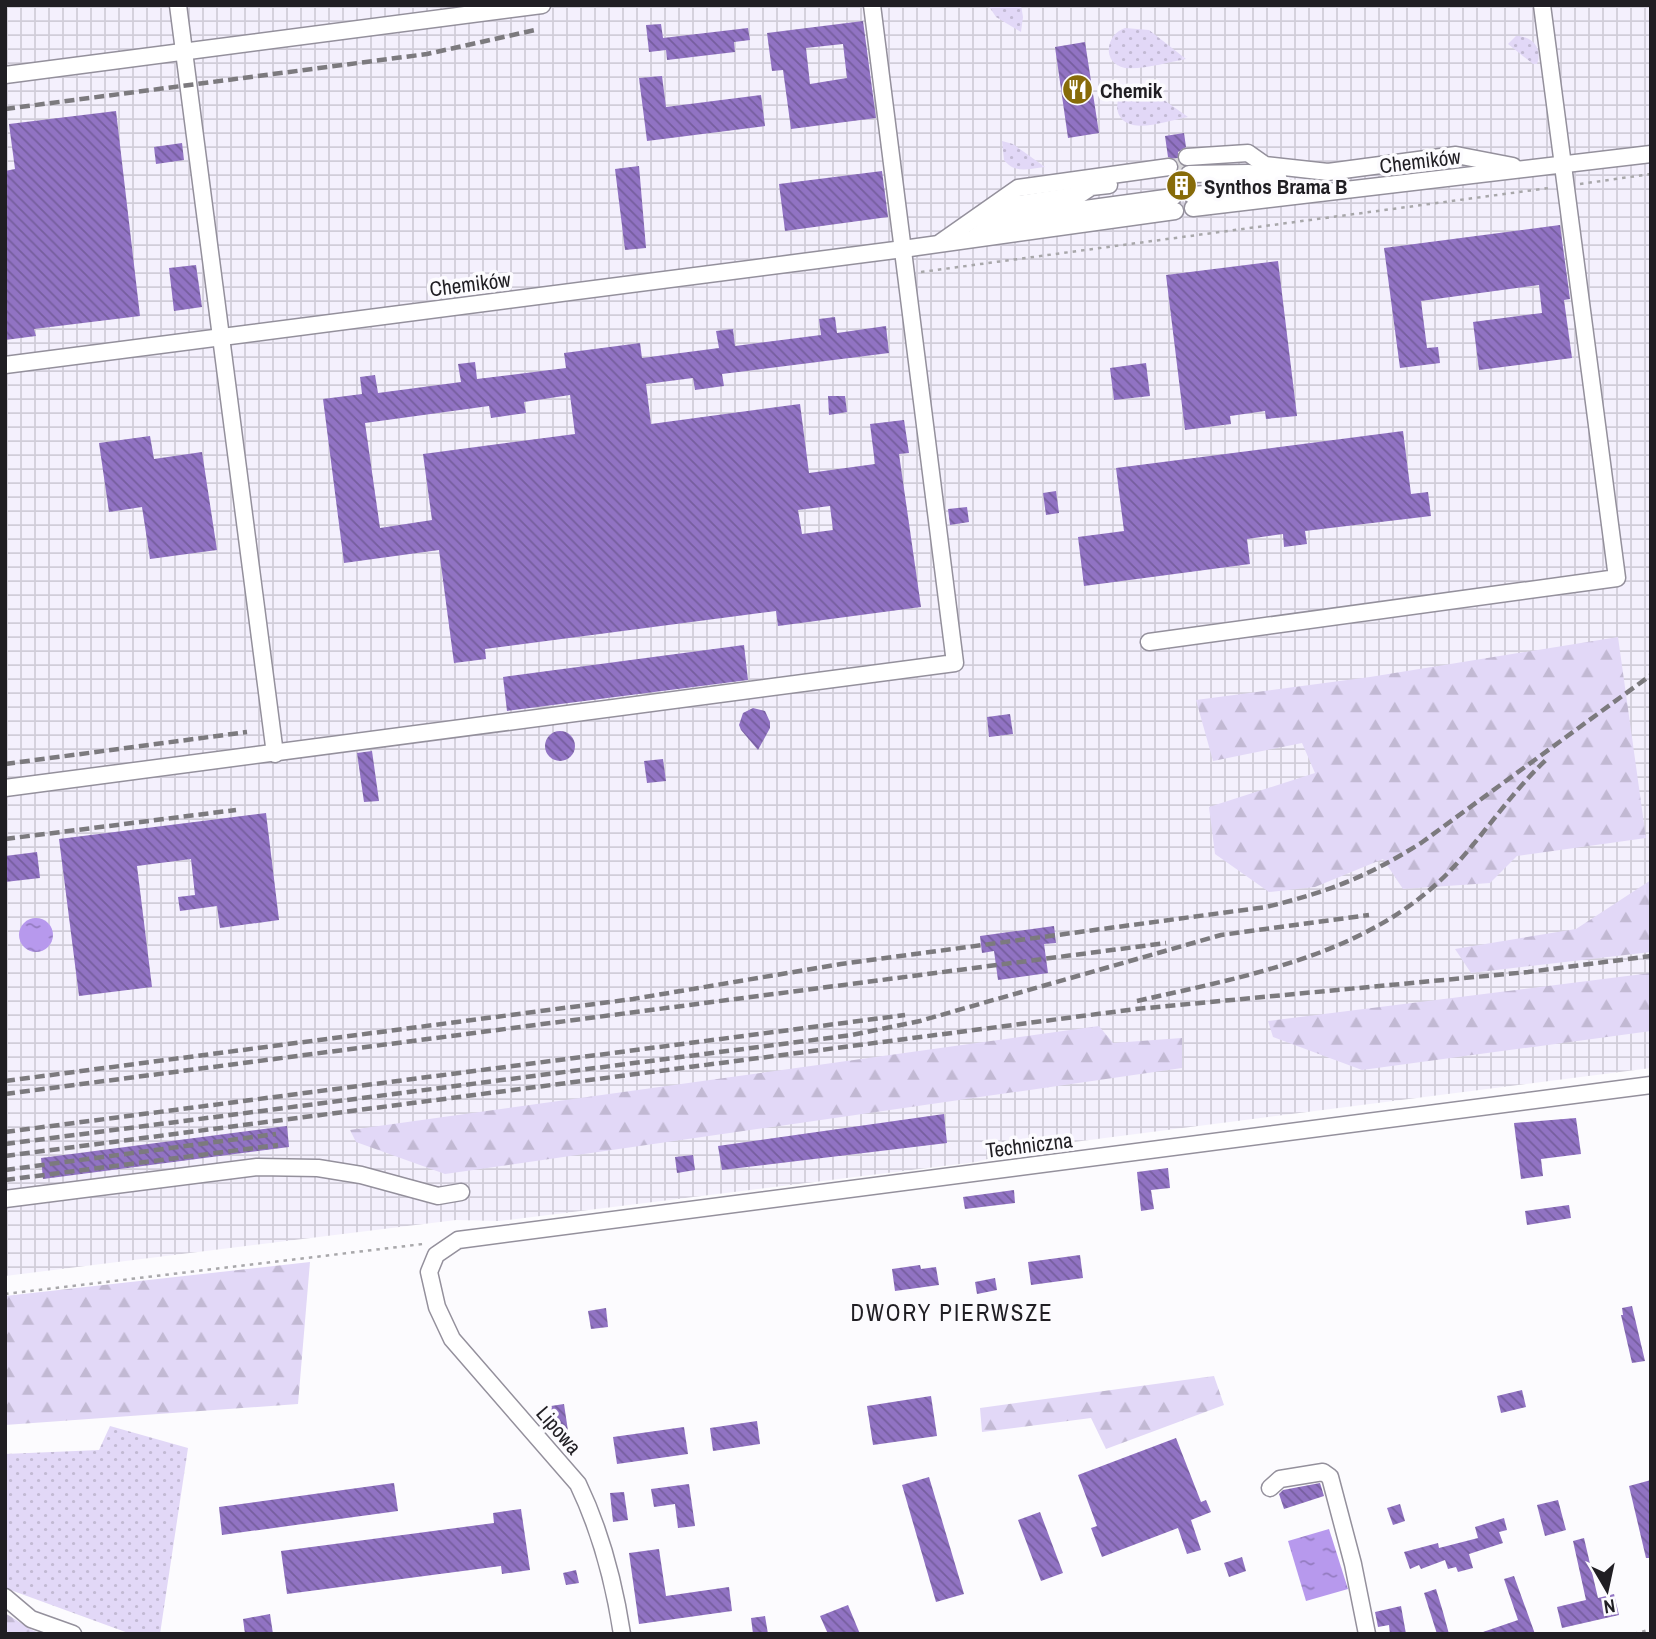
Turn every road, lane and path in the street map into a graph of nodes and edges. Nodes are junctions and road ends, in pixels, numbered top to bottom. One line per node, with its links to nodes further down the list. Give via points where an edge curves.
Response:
1 (178, 5): 5 (street)
2 (542, 5): 5 (street)
3 (872, 5): 17 (street)
4 (1542, 5): 9 (street)
5 (184, 52): 6 (street); 19 (street)
6 (5, 75)
7 (1651, 154): 9 (street, Chemików)
8 (1482, 160): 8 (street, via 1456,155 1328,172 1265,165 1248,153 1188,165 1328,180); 10 (street)
9 (1563, 165): 10 (street, Chemików); 12 (street)
10 (1529, 170): 13 (street, Chemików)
11 (1651, 174): 12 (path)
12 (1566, 186): 18 (path); 21 (street, via 1617,578)
13 (1192, 202)
14 (1174, 204): 16 (street, Chemików)
15 (986, 208): 15 (street, Chemików, via 1079,195 1091,187 1169,168 1018,188); 16 (street, Chemików)
16 (939, 243): 17 (street, Chemików)
17 (903, 249): 18 (street); 19 (street, Chemików)
18 (907, 274): 22 (street, via 955,663)
19 (221, 338): 20 (street, Chemików); 22 (street)
20 (5, 365)
21 (1149, 642)
22 (275, 754): 23 (street)
23 (5, 788)
24 (1651, 1085): 28 (street, Techniczna, via 458,1240 436,1255)
25 (461, 1192): 26 (street, via 438,1196 318,1168 257,1167)
26 (5, 1199)
27 (430, 1243): 29 (path)
28 (429, 1272): 34 (street, Lipowa, via 437,1307 452,1339 579,1485 615,1587)
29 (5, 1294)
30 (1270, 1488): 35 (street, via 1280,1479 1323,1472 1330,1477)
31 (5, 1597): 33 (street, via 31,1619)
32 (1651, 1629): 36 (path)
33 (73, 1634)
34 (622, 1634)
35 (1367, 1634)
36 (1634, 1634)

